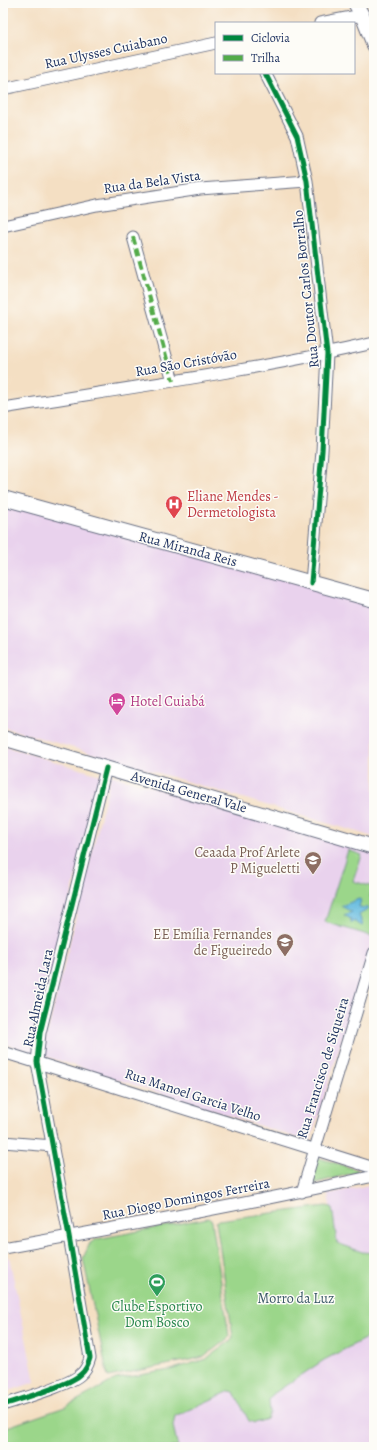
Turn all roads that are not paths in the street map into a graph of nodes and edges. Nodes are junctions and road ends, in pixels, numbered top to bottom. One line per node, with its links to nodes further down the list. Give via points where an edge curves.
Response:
1 (355, 3): 2 (main road)
2 (362, 16): 3 (street); 5 (main road)
3 (326, 22)
4 (215, 43): 7 (street, Rua Ulysses Cuiabano)
5 (374, 45)
6 (266, 74): 8 (street, Rua Doutor Carlos Borralho, via 297,136)
7 (3, 89)
8 (307, 180): 9 (street, Rua da Bela Vista, via 186,192 96,205); 12 (street, Rua Doutor Carlos Borralho)
9 (3, 226)
10 (133, 237): 13 (street)
11 (374, 343): 12 (street, Rua São Cristóvão)
12 (327, 354): 13 (street, Rua São Cristóvão); 16 (street, Rua Doutor Carlos Borralho)
13 (173, 381): 14 (street, Rua São Cristóvão)
14 (3, 408)
15 (3, 498): 16 (main road, Rua Miranda Reis)
16 (311, 582): 17 (main road, Rua Miranda Reis)
17 (374, 600)
18 (3, 738): 19 (main road, Avenida General Vale)
19 (106, 768): 20 (main road, Avenida General Vale); 23 (street, Rua Almeida Lara, via 40,1033)
20 (374, 847)
21 (374, 953): 26 (street, Rua Francisco de Siqueira)
22 (3, 1052): 23 (street, Rua Manoel Garcia Velho)
23 (37, 1062): 25 (street, Rua Almeida Lara); 26 (street, Rua Manoel Garcia Velho)
24 (3, 1142): 25 (street)
25 (53, 1146): 30 (street, Rua Almeida Lara)
26 (314, 1149): 27 (street, Rua Manoel Garcia Velho); 29 (street, Rua Francisco de Siqueira)
27 (374, 1168)
28 (374, 1176): 29 (street, Rua Diogo Domingos Ferreira)
29 (302, 1192): 30 (street, Rua Diogo Domingos Ferreira)
30 (69, 1236): 31 (street, Rua Diogo Domingos Ferreira); 32 (street, Rua Almeida Lara, via 89,1351 88,1365 75,1379)
31 (3, 1248)
32 (3, 1405)

